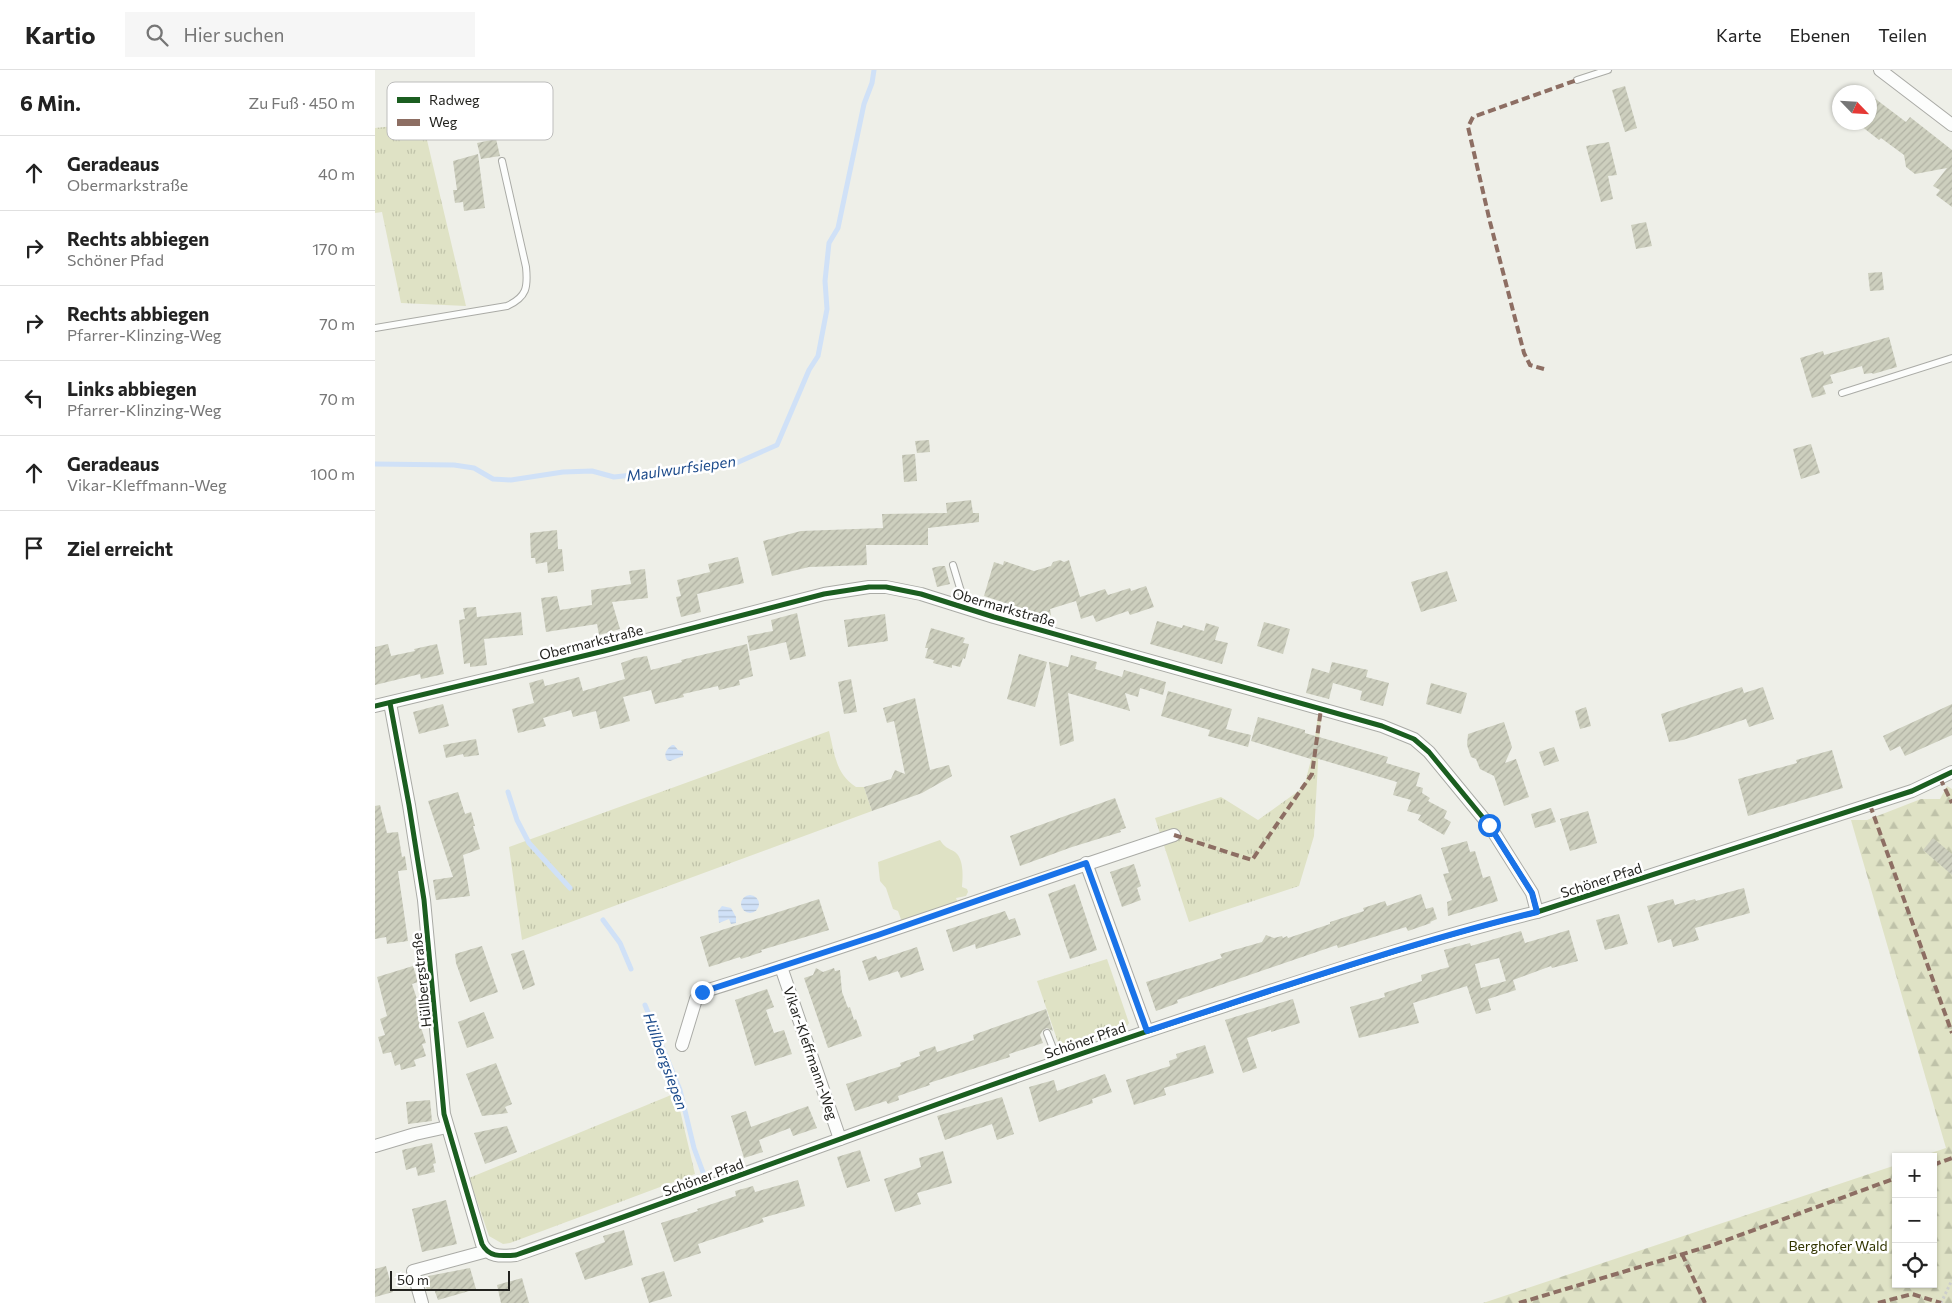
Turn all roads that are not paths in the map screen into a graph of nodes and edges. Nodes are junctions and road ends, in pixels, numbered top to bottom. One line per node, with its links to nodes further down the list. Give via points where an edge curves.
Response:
1 (1608, 70): 3 (lane)
2 (1880, 70): 4 (street)
3 (1577, 80)
4 (1952, 125)
5 (502, 162): 6 (lane, via 526,267 525,293 507,306)
6 (375, 328)
7 (1952, 358): 8 (lane)
8 (1842, 393)
9 (953, 564): 10 (lane)
10 (966, 608): 11 (street, Obermarkstraße, via 904,590 869,587 823,594 604,652); 16 (street, Obermarkstraße, via 1382,726 1414,739 1429,752 1489,825 1532,893)
11 (390, 703): 12 (street, Obermarkstraße); 22 (street, Hüllbergstraße, via 424,900)
12 (375, 706)
13 (1952, 772): 16 (street, Schöner Pfad, via 1912,791)
14 (1174, 835): 15 (street)
15 (1086, 863): 17 (street); 18 (street)
16 (1537, 912): 18 (street, Schöner Pfad, via 1483,925)
17 (781, 967): 20 (street, via 702,992 696,999); 23 (street, Vikar-Kleffmann-Weg)
18 (1147, 1031): 21 (street, Schöner Pfad)
19 (1047, 1033): 21 (lane)
20 (682, 1045)
21 (1058, 1062): 23 (street, Schöner Pfad)
22 (447, 1128): 24 (street); 25 (street, Hüllbergstraße, via 481,1244)
23 (840, 1139): 25 (street, Schöner Pfad, via 516,1255 493,1255)
24 (375, 1146)
25 (487, 1251): 26 (street, via 413,1271)
26 (422, 1303)

